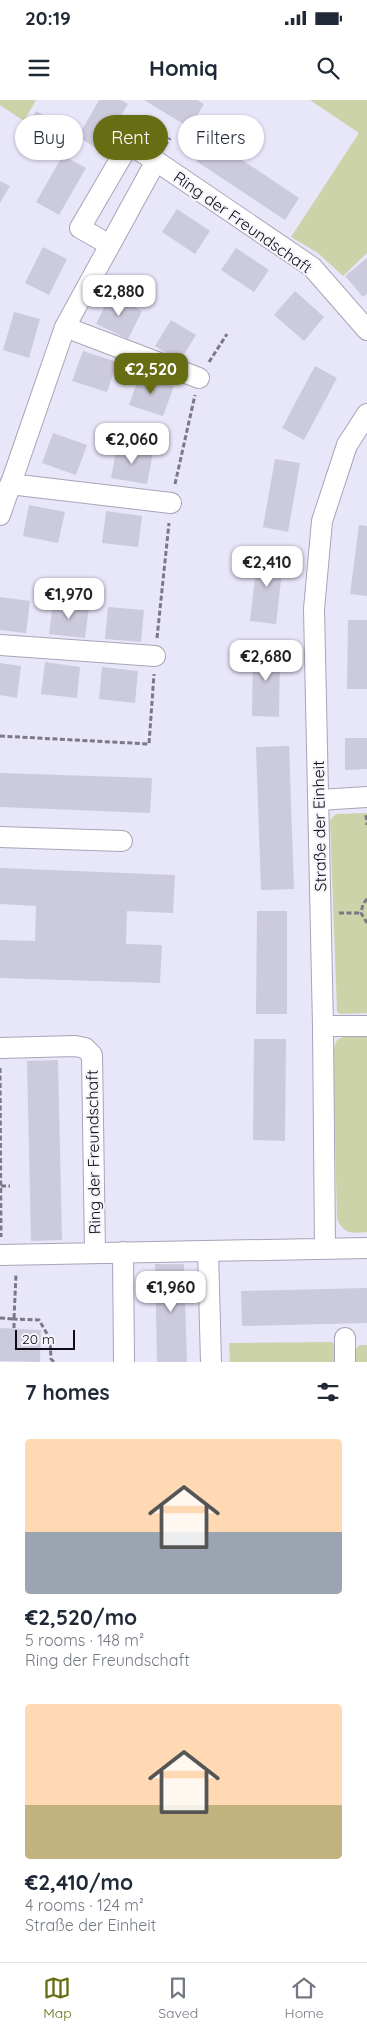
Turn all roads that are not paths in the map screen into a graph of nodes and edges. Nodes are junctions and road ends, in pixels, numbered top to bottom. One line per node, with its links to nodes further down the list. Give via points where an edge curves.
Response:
1 (156, 161): 2 (street, Ring der Freundschaft); 2 (street, Ring der Freundschaft, via 129,144 80,228); 4 (street, Ring der Freundschaft, via 312,267)
2 (110, 245): 3 (street, Ring der Freundschaft)
3 (65, 327): 5 (street); 7 (street, Ring der Freundschaft)
4 (367, 330)
5 (199, 378)
6 (367, 414): 13 (street, Straße der Einheit, via 347,445 322,521 314,609)
7 (9, 471): 8 (street); 9 (street, Ring der Freundschaft)
8 (171, 503)
9 (0, 515)
10 (0, 644): 11 (street)
11 (155, 656)
12 (367, 797): 13 (street)
13 (319, 800): 16 (street, Straße der Einheit)
14 (0, 837): 15 (street)
15 (122, 841)
16 (323, 1026): 17 (street); 20 (street, Straße der Einheit)
17 (367, 1026)
18 (0, 1048): 23 (street, Ring der Freundschaft, via 74,1046 85,1048 92,1055)
19 (367, 1248): 20 (street, Ring der Freundschaft)
20 (325, 1249): 21 (street, Ring der Freundschaft)
21 (208, 1251): 22 (street, Ring der Freundschaft); 27 (street)
22 (123, 1252): 23 (street, Ring der Freundschaft); 26 (street)
23 (95, 1253): 24 (street, Ring der Freundschaft)
24 (6, 1255)
25 (345, 1338): 28 (street)
26 (124, 1362)
27 (211, 1362)
28 (345, 1362)

